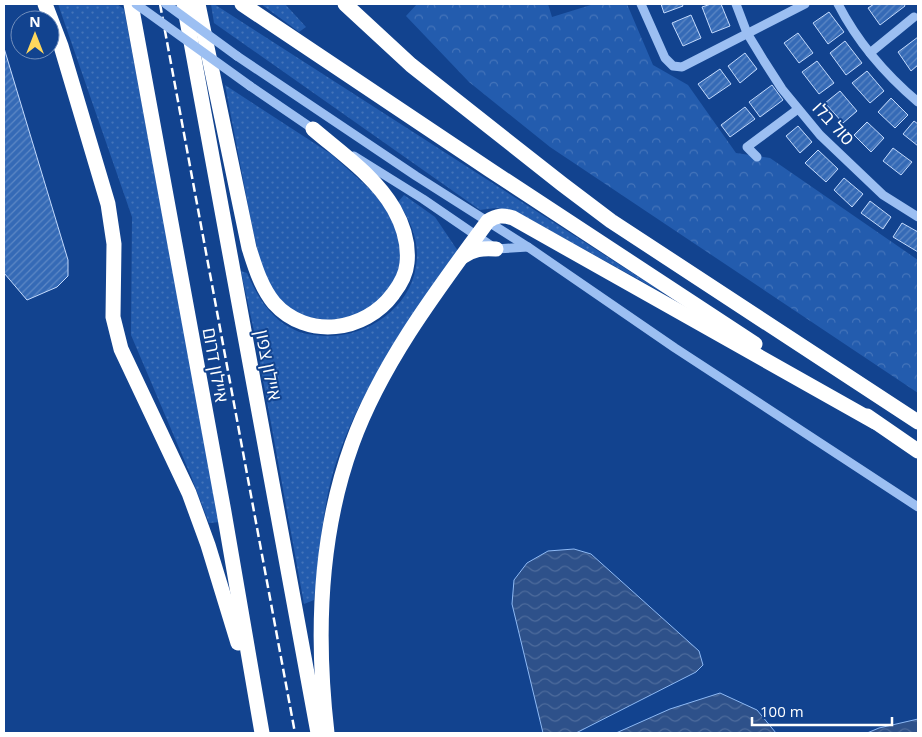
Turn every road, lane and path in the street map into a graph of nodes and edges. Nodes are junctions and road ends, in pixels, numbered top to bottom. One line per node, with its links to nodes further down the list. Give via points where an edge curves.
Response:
1 (45, 4): 30 (highway, via 77,93 108,204 114,244 113,317 121,349 199,520)
2 (131, 4): 30 (highway, איילון דרום)
3 (136, 4): 18 (street, bridge)
4 (166, 4): 21 (street, bridge, via 237,56)
5 (184, 4): 32 (highway, איילון צפון)
6 (198, 4): 18 (highway, via 249,248 260,281 273,301 295,321 336,327 354,323 386,304 406,271 407,244 402,226 386,198 362,171)
7 (242, 4): 27 (highway)
8 (345, 4): 26 (highway, via 411,65 611,221)
9 (641, 4): 14 (street, via 665,58 673,66 682,67)
10 (736, 4): 14 (street, סול בלו)
11 (805, 4): 14 (street)
12 (838, 4): 15 (street)
13 (914, 17): 15 (street)
14 (747, 33): 17 (street, סול בלו)
15 (870, 53): 16 (street)
16 (918, 102)
17 (798, 109): 19 (street, via 747,146); 20 (street, סול בלו, via 820,135 883,195)
18 (312, 129): 22 (street)
19 (757, 158)
20 (918, 217)
21 (488, 221): 22 (highway); 23 (street); 27 (highway, via 500,216 514,218)
22 (476, 236): 24 (street); 25 (highway)
23 (528, 247): 24 (street); 29 (street)
24 (496, 249): 25 (highway, via 482,248)
25 (461, 257): 33 (highway, via 386,371 351,445 341,480 330,529 322,627)
26 (918, 420)
27 (875, 422): 28 (highway)
28 (918, 451)
29 (918, 507)
30 (257, 705): 31 (highway, איילון דרום)
31 (262, 733)
32 (318, 733)
33 (327, 733)

